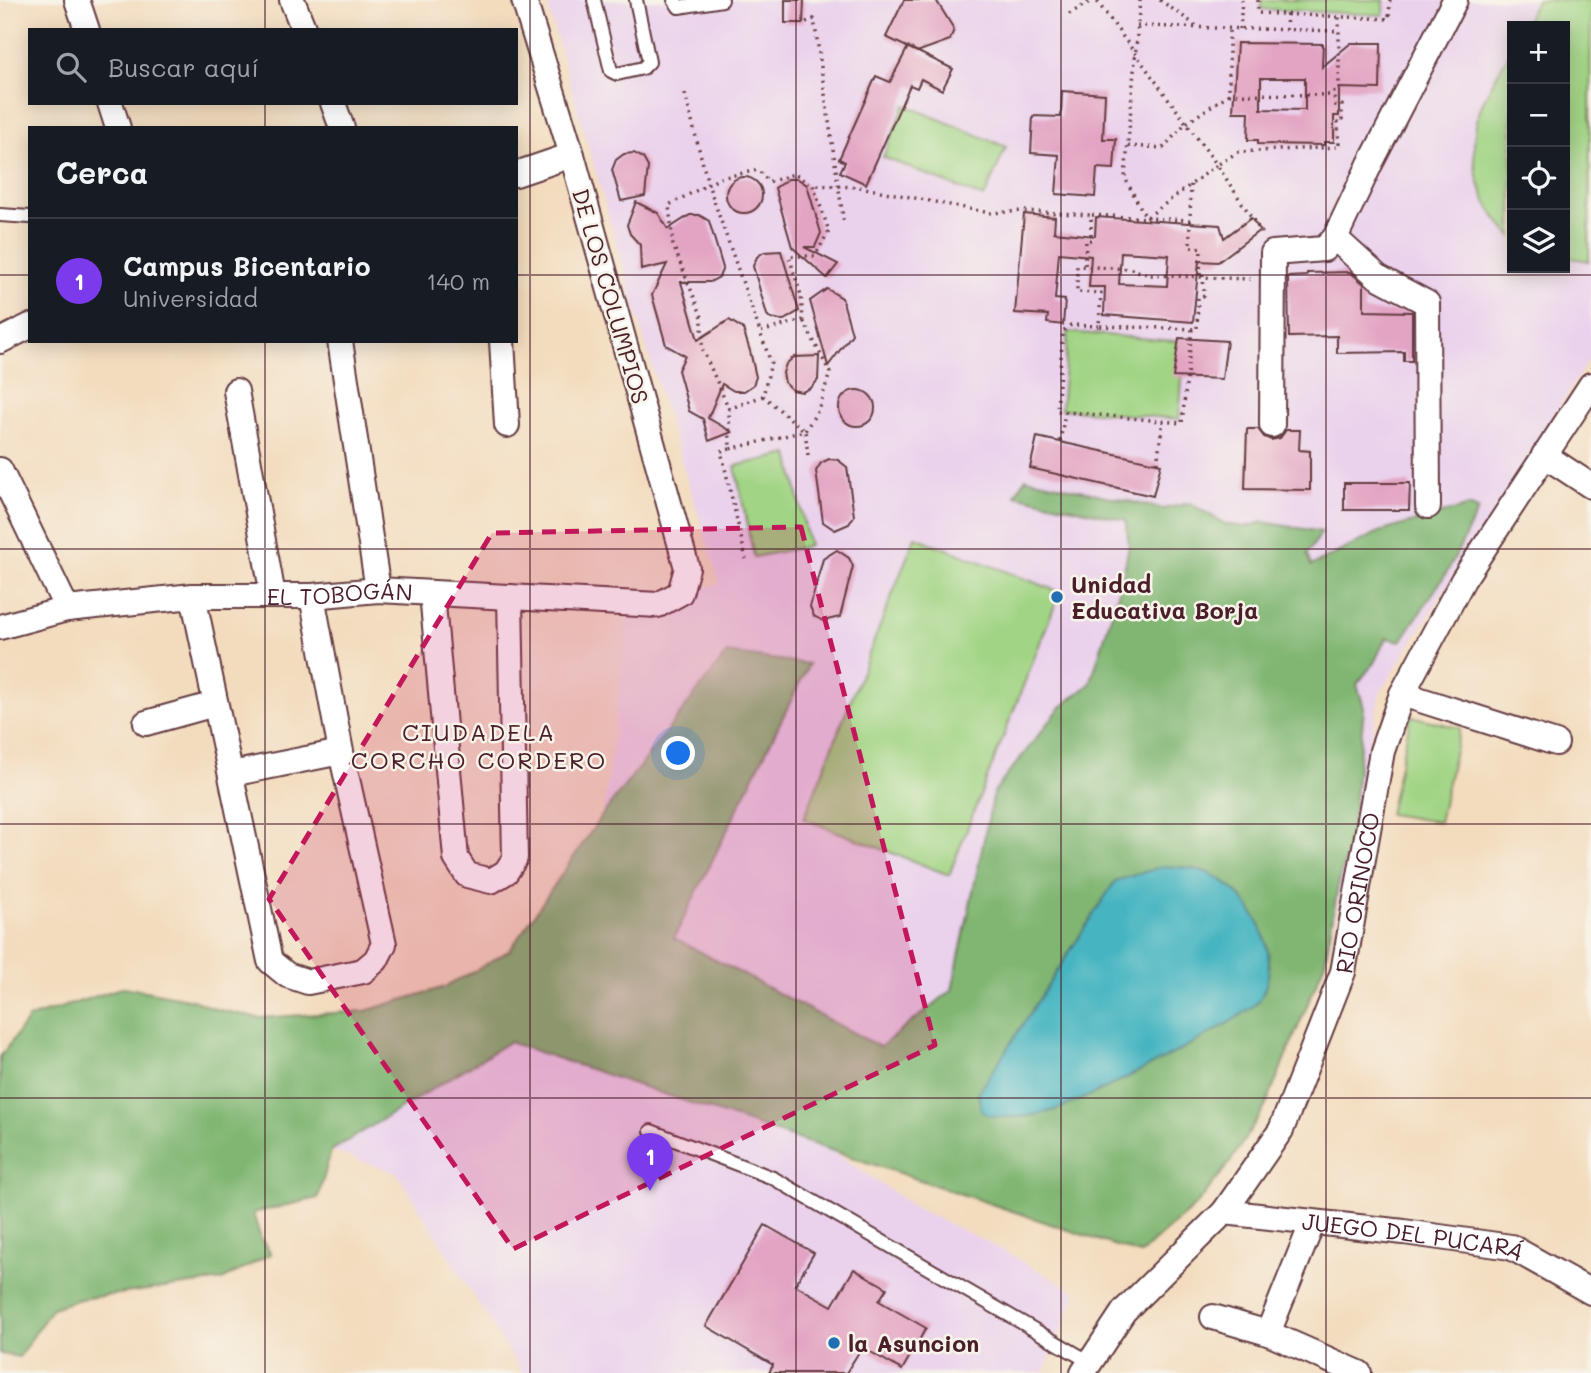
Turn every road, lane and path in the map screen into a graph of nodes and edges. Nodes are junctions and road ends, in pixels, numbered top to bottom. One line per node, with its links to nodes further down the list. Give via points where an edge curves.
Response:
1 (77, 0): 20 (street)
2 (292, 0): 21 (street)
3 (524, 0): 37 (street, DE LOS COLUMPIOS)
4 (594, 0): 5 (lane, via 611,71 617,74 643,68 649,62)
5 (636, 0)
6 (674, 0): 7 (lane, via 679,7)
7 (722, 0)
8 (1095, 0): 16 (path); 27 (path)
9 (1140, 0): 19 (path)
10 (1160, 0): 22 (path)
11 (1242, 0): 24 (path)
12 (1258, 0): 15 (path, via 1258,13)
13 (1390, 0): 17 (path, via 1389,19)
14 (1455, 0): 50 (street)
15 (1287, 13): 17 (path); 25 (path)
16 (1069, 14)
17 (1339, 16): 26 (path)
18 (806, 22): 43 (path, via 814,19)
19 (1138, 26): 22 (path); 27 (path)
20 (86, 28)
21 (303, 28)
22 (1200, 28): 23 (path)
23 (1229, 29): 24 (path); 29 (path)
24 (1240, 30): 25 (path)
25 (1286, 30): 26 (path)
26 (1340, 31): 30 (path, via 1339,91)
27 (1135, 53): 33 (path); 36 (path)
28 (685, 94): 41 (path)
29 (1229, 94): 30 (path); 33 (path)
30 (1334, 95): 38 (path, via 1335,105 1342,105 1339,147 1238,152)
31 (111, 105): 34 (street)
32 (333, 105): 35 (street)
33 (1185, 124): 36 (path, via 1163,148); 38 (path)
34 (117, 126)
35 (341, 126)
36 (1128, 146): 47 (path, via 1125,178)
37 (572, 155): 39 (street); 83 (street, DE LOS COLUMPIOS, via 687,568)
38 (1217, 164): 40 (path); 51 (path, via 1262,233)
39 (518, 173)
40 (1191, 181): 47 (path); 48 (path)
41 (708, 184): 42 (path, via 758,170 769,181 794,174); 59 (path); 66 (path, via 669,205 673,245 702,317 702,348)
42 (813, 185): 43 (path); 55 (path, via 829,231 815,256 789,256)
43 (837, 185): 45 (path, via 990,213); 49 (path)
44 (0, 215): 46 (lane)
45 (1091, 215): 47 (path); 52 (path)
46 (28, 217)
47 (1146, 218): 48 (path)
48 (1190, 220): 53 (path, via 1190,247 1202,248)
49 (844, 224)
50 (1335, 238): 70 (street, via 1324,249 1273,254); 79 (street, via 1378,277 1427,303)
51 (1262, 245)
52 (1085, 266): 53 (path, via 1150,275); 56 (path, via 1077,266 1077,292 1101,293)
53 (1201, 275): 54 (path); 58 (path, via 1204,296 1198,297 1197,329)
54 (1260, 280)
55 (803, 320): 59 (path); 71 (path, via 830,373 818,410)
56 (1099, 326): 58 (path); 67 (path, via 1071,325 1063,331 1057,411)
57 (28, 327): 60 (street)
58 (1192, 329): 68 (path, via 1182,423)
59 (760, 332): 65 (path, via 771,362)
60 (0, 341)
61 (341, 343): 81 (street)
62 (502, 343): 69 (street)
63 (1591, 385): 75 (street, RIO ORINOCO)
64 (236, 391): 85 (street)
65 (763, 396): 66 (path); 71 (path)
66 (729, 408): 73 (path)
67 (1065, 413): 68 (path); 72 (path)
68 (1163, 420): 76 (path)
69 (507, 425)
70 (1272, 425)
71 (805, 431): 73 (path); 74 (path)
72 (1060, 441)
73 (730, 449): 80 (path, via 721,451)
74 (808, 455)
75 (1544, 455): 78 (street); 90 (street, RIO ORINOCO, via 1463,580)
76 (1157, 463)
77 (0, 470): 88 (street)
78 (1591, 486)
79 (1428, 506)
80 (746, 559)
81 (377, 590): 82 (street, EL TOBOGÁN); 86 (street, EL TOBOGÁN)
82 (432, 593): 87 (street, EL TOBOGÁN); 87 (street, via 456,858 467,875 491,881 506,872 515,858)
83 (680, 593): 87 (street, EL TOBOGÁN, via 658,605)
84 (193, 596): 85 (street, EL TOBOGÁN); 88 (street, EL TOBOGÁN); 91 (street)
85 (274, 596): 86 (street, EL TOBOGÁN)
86 (312, 596): 94 (street)
87 (510, 597)
88 (67, 609): 89 (street, EL TOBOGÁN)
89 (0, 627)
90 (1402, 694): 93 (street); 97 (street, RIO ORINOCO, via 1382,751 1343,972 1281,1130)
91 (215, 704): 92 (street); 95 (street)
92 (146, 723)
93 (1556, 743)
94 (341, 752): 95 (street); 95 (street, via 384,944 376,960 363,971 308,982 287,975 270,961)
95 (231, 774)
96 (651, 1131): 102 (lane, via 774,1178)
97 (1224, 1212): 98 (street, JUEGO DEL PUCARÁ); 102 (street, RIO ORINOCO, via 1124,1311)
98 (1312, 1224): 99 (street, JUEGO DEL PUCARÁ, via 1404,1231 1511,1247); 101 (street)
99 (1591, 1292)
100 (1213, 1317): 101 (street)
101 (1268, 1333): 103 (street)
102 (1085, 1367)
103 (1359, 1373)

